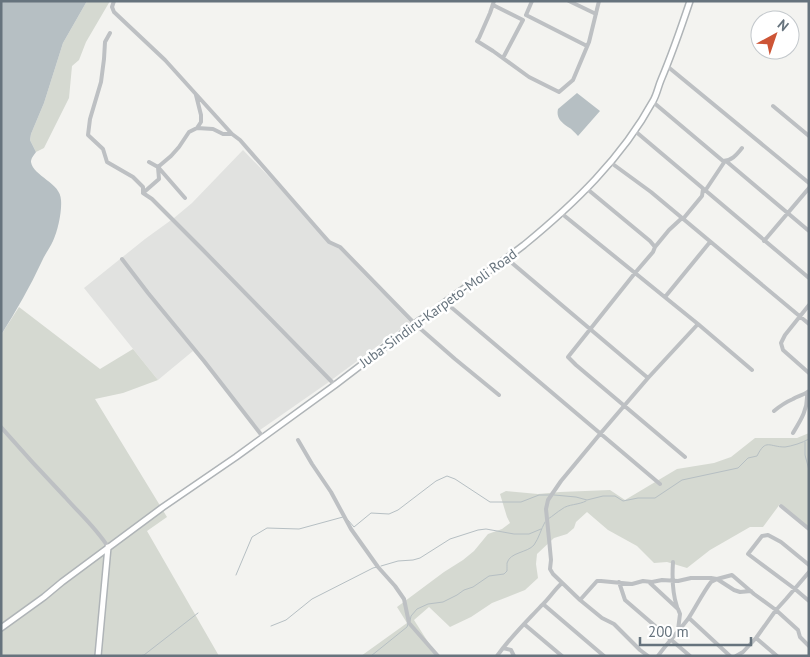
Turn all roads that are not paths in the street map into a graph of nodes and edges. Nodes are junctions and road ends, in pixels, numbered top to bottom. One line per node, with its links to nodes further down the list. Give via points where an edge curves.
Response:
1 (114, 1): 14 (street, via 114,12)
2 (532, 1): 8 (street)
3 (569, 1): 7 (street)
4 (599, 1): 7 (street)
5 (690, 1): 13 (main road, Juba-Sindiru-Karpeto-Moli Road)
6 (493, 3): 9 (street); 12 (street, via 476,41)
7 (596, 14): 11 (street)
8 (526, 15): 9 (street); 11 (street)
9 (523, 20): 12 (street)
10 (110, 33): 30 (street, via 105,42 88,135 102,149 107,162 137,180 143,187)
11 (587, 46): 12 (street, via 573,80 559,92)
12 (503, 58)
13 (667, 66): 15 (main road, Juba-Sindiru-Karpeto-Moli Road); 26 (street)
14 (195, 93): 17 (street, via 201,115); 19 (street)
15 (653, 102): 18 (main road, Juba-Sindiru-Karpeto-Moli Road); 22 (street)
16 (773, 106): 20 (street)
17 (197, 128): 19 (street); 25 (street, via 189,132)
18 (635, 131): 24 (main road, Juba-Sindiru-Karpeto-Moli Road); 29 (street)
19 (232, 134): 46 (street, via 330,242 340,247)
20 (809, 136)
21 (742, 148): 22 (street)
22 (726, 161): 29 (street); 32 (street)
23 (149, 162): 25 (street)
24 (610, 162): 27 (main road, Juba-Sindiru-Karpeto-Moli Road); 34 (street)
25 (158, 167): 30 (street, via 159,179); 31 (street)
26 (809, 183)
27 (586, 188): 33 (main road, Juba-Sindiru-Karpeto-Moli Road); 38 (street)
28 (809, 188): 32 (street)
29 (704, 190): 34 (street); 36 (street)
30 (143, 193): 53 (street)
31 (185, 198)
32 (787, 212): 35 (street); 36 (street)
33 (561, 214): 39 (main road, Juba-Sindiru-Karpeto-Moli Road); 41 (street)
34 (682, 218): 37 (street); 38 (street)
35 (809, 231)
36 (764, 240): 42 (street)
37 (710, 242): 43 (street); 48 (street)
38 (655, 247): 41 (street)
39 (506, 258): 44 (main road, Juba-Sindiru-Karpeto-Moli Road); 49 (street)
40 (122, 259): 61 (street)
41 (635, 273): 43 (street); 49 (street)
42 (809, 278)
43 (665, 297): 47 (street)
44 (445, 302): 46 (main road, Juba-Sindiru-Karpeto-Moli Road); 60 (street)
45 (809, 305): 51 (street, via 781,343 783,350)
46 (415, 324): 53 (main road, Juba-Sindiru-Karpeto-Moli Road); 55 (street)
47 (698, 324): 50 (street); 52 (street)
48 (809, 324)
49 (590, 330): 52 (street); 56 (street, via 568,357)
50 (752, 370)
51 (809, 373)
52 (648, 378): 56 (street)
53 (334, 385): 61 (main road, Juba-Sindiru-Karpeto-Moli Road)
54 (808, 392): 57 (street); 59 (street, via 806,407)
55 (499, 395)
56 (624, 406): 60 (street); 63 (street)
57 (774, 411)
58 (1, 427): 67 (street)
59 (793, 432)
60 (600, 434): 64 (street); 75 (street, via 548,500 550,569)
61 (263, 437): 67 (main road, Juba-Sindiru-Karpeto-Moli Road)
62 (298, 440): 92 (street, via 351,529 404,599 409,623)
63 (685, 457)
64 (660, 484)
65 (781, 506): 66 (street)
66 (809, 530)
67 (108, 547): 85 (main road, Juba-Sindiru-Karpeto-Moli Road); 91 (main road)
68 (673, 562): 73 (street)
69 (809, 565): 76 (street, via 768,535 762,536 748,554)
70 (809, 572): 76 (street)
71 (717, 579): 73 (street); 77 (street, via 734,590); 77 (street, via 732,575); 83 (street, via 705,590)
72 (648, 581): 73 (street); 74 (street); 81 (street)
73 (672, 581): 81 (street)
74 (619, 582): 78 (street, via 597,582); 88 (street, via 625,600)
75 (562, 583): 78 (street); 80 (street)
76 (795, 589): 79 (street); 82 (street)
77 (751, 591): 82 (street)
78 (580, 600): 97 (street, via 614,624)
79 (809, 601)
80 (543, 604): 84 (street); 96 (street)
81 (678, 609): 86 (street, via 680,622)
82 (776, 610): 87 (street); 89 (street, via 798,630)
83 (688, 618): 86 (street); 100 (street)
84 (524, 624): 90 (street); 95 (street)
85 (1, 628)
86 (676, 635): 88 (street)
87 (756, 638): 101 (street); 102 (street)
88 (671, 640): 98 (street); 99 (street)
89 (809, 646)
90 (503, 648): 93 (street); 94 (street, via 512,650)
91 (98, 656)
92 (438, 656)
93 (497, 656)
94 (514, 656)
95 (562, 656)
96 (604, 656)
97 (648, 656)
98 (658, 656)
99 (690, 656)
100 (730, 656)
101 (736, 656)
102 (777, 656)

